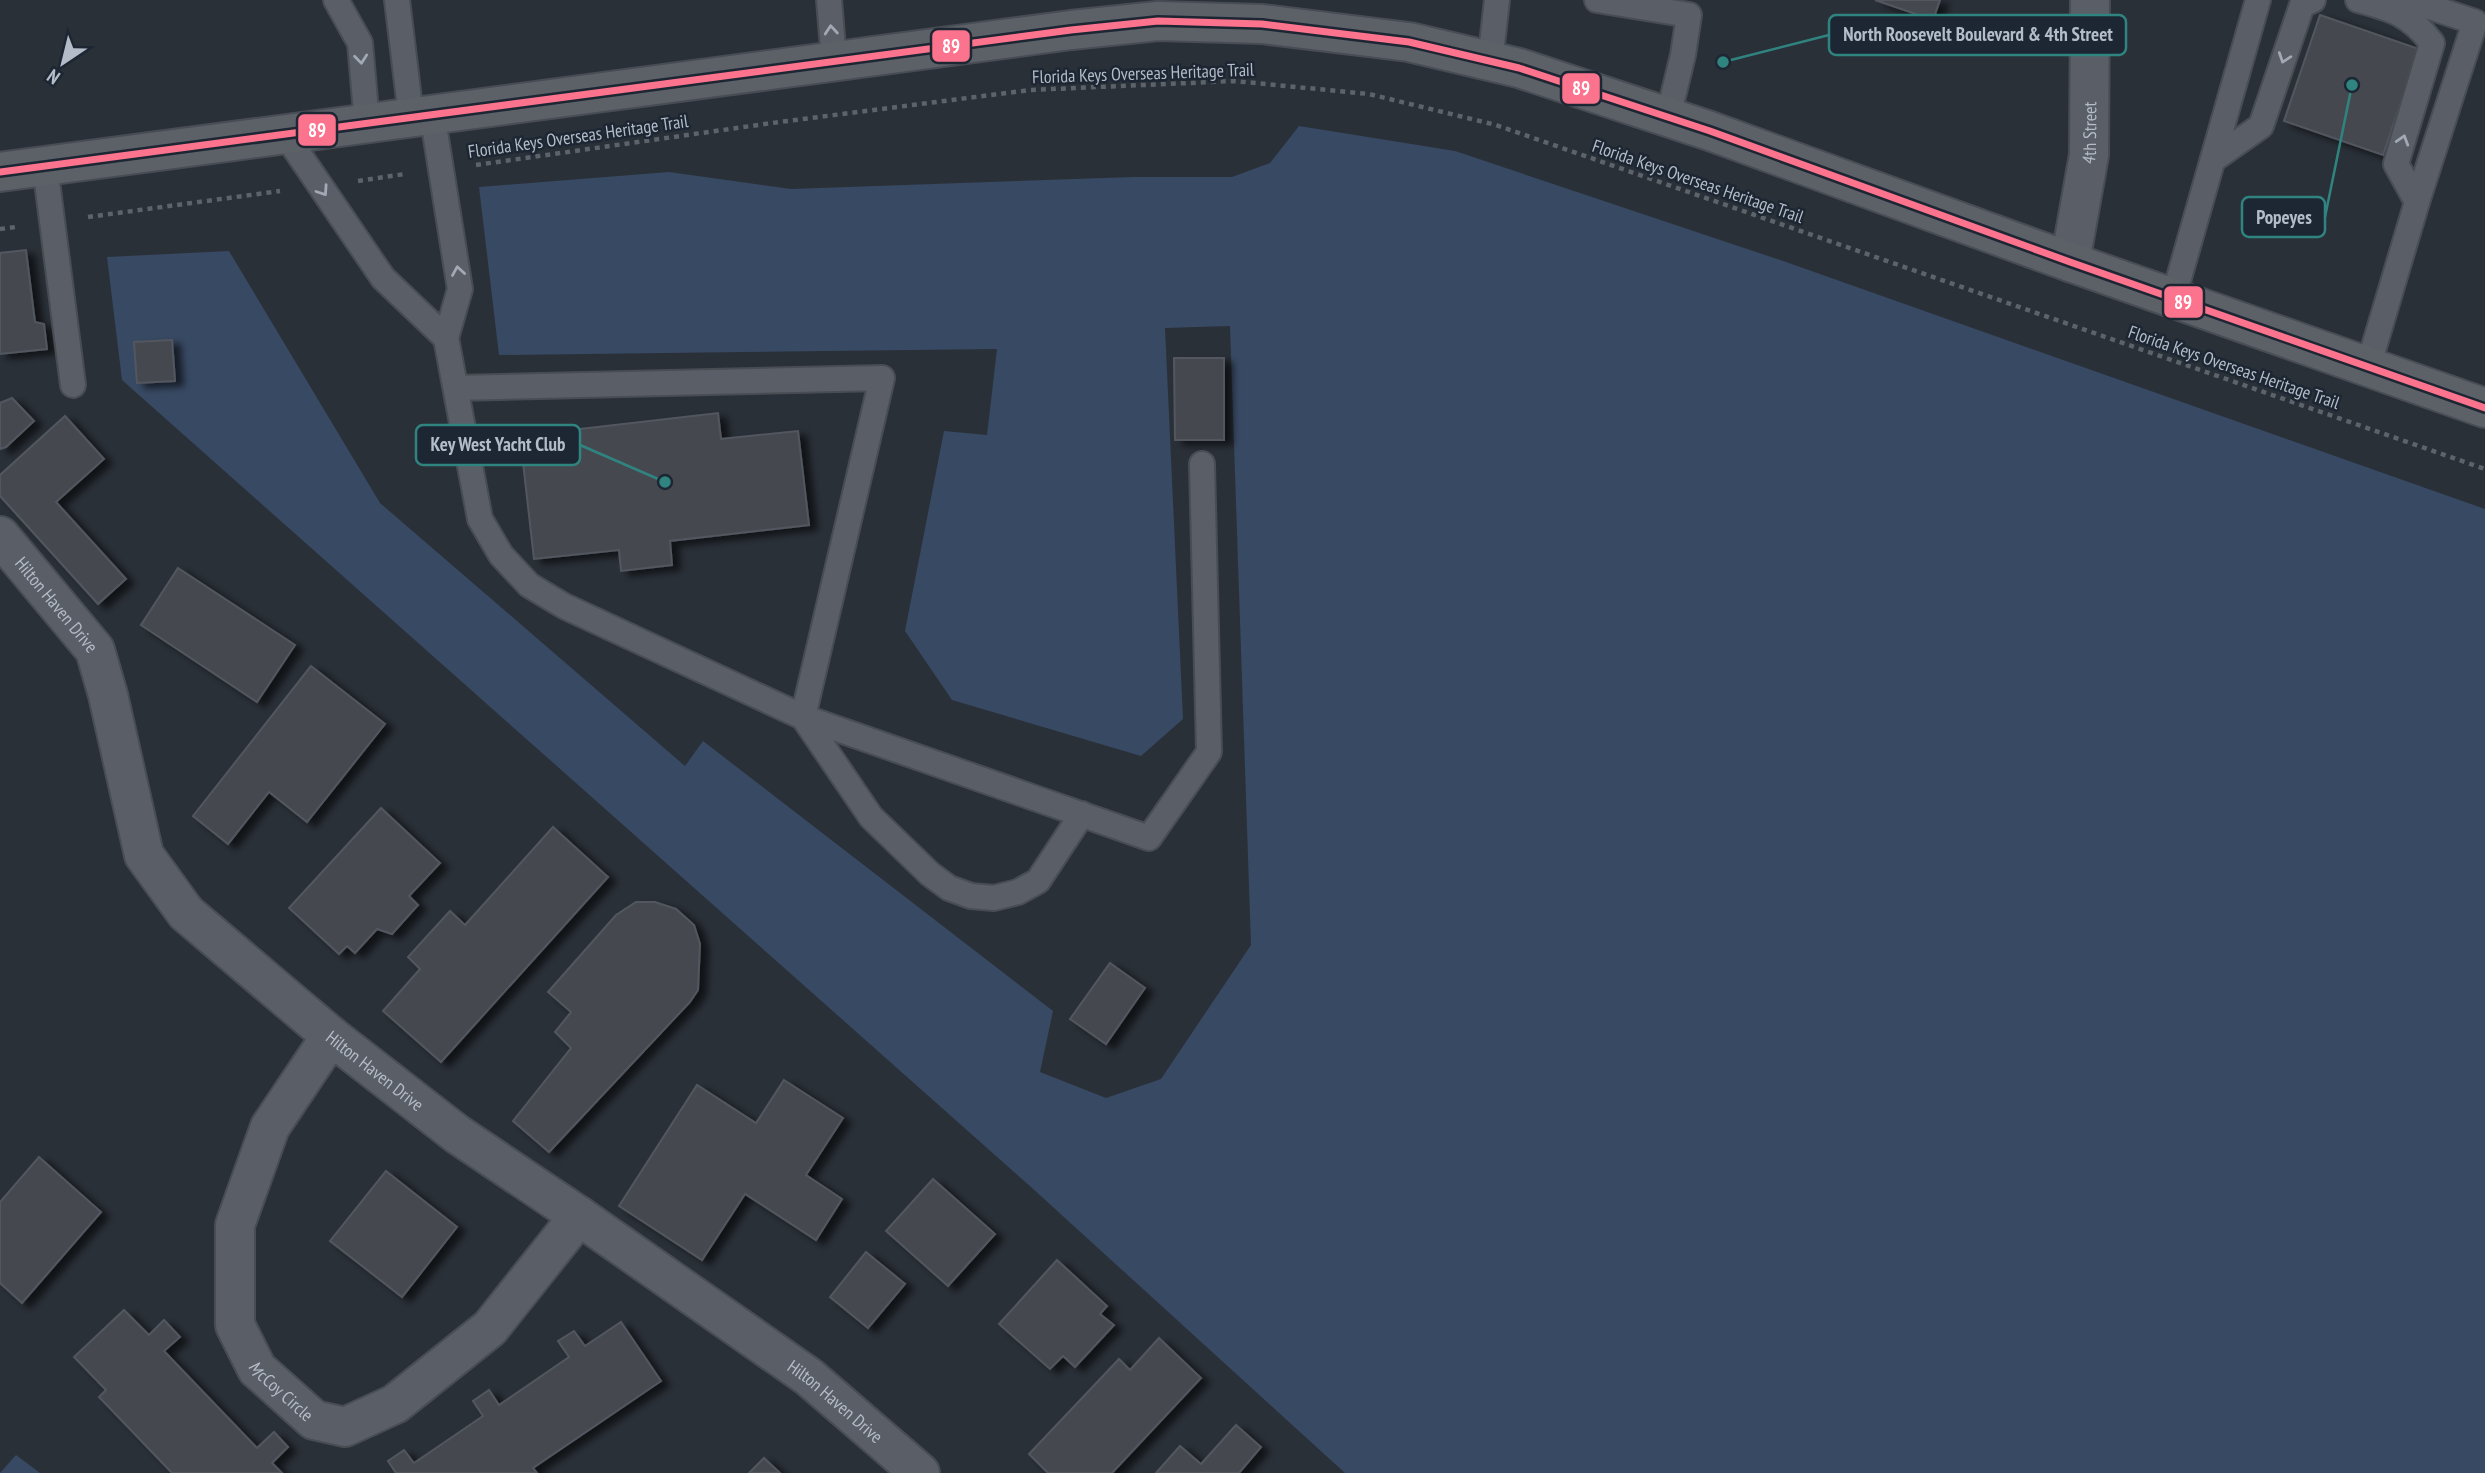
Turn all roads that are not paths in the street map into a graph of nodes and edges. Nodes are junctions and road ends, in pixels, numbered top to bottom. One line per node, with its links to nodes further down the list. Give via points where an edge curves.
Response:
1 (336, 0): 15 (lane, one-way to 15, via 360,43)
2 (397, 0): 13 (lane)
3 (829, 0): 11 (lane, one-way to 3)
4 (1497, 0): 12 (lane)
5 (1597, 0): 14 (lane, via 1689,15)
6 (2090, 0): 21 (street, 4th Street, via 2089,155)
7 (2258, 0): 17 (lane)
8 (2313, 0): 17 (lane, one-way to 17, via 2301,5 2261,126)
9 (2358, 0): 20 (lane, one-way to 9, via 2396,164 2432,43 2419,25 2401,13)
10 (2409, 0): 20 (lane, via 2475,22)
11 (834, 60): 12 (main road, via 1158,21 1262,24 1409,42); 13 (main road)
12 (1490, 62): 14 (main road)
13 (422, 115): 15 (main road); 23 (lane, one-way to 13, via 460,289 442,170)
14 (1668, 117): 21 (main road)
15 (368, 123): 16 (main road)
16 (285, 134): 18 (main road); 23 (lane, one-way to 23, via 383,278)
17 (2214, 159): 22 (lane)
18 (45, 166): 19 (main road); 25 (lane)
19 (0, 172)
20 (2417, 202): 24 (lane)
21 (2070, 262): 22 (main road)
22 (2173, 299): 24 (main road)
23 (446, 338): 26 (lane)
24 (2368, 367): 27 (main road)
25 (73, 385)
26 (456, 388): 30 (lane, via 480,519 501,555 529,584 564,606); 30 (lane, via 882,378)
27 (2485, 408)
28 (1202, 464): 31 (lane, via 1209,752 1149,838)
29 (8, 557): 32 (street, Hilton Haven Drive, via 95,650 144,855 186,913)
30 (803, 717): 31 (lane); 31 (lane, via 871,817 930,874 971,896 994,898 1018,892 1038,880)
31 (1082, 814)
32 (331, 1035): 33 (street, Hilton Haven Drive, via 457,1134); 33 (street, McCoy Circle, via 270,1126 234,1225 235,1325 257,1368 314,1420 345,1427 395,1404 490,1328)
33 (579, 1216): 34 (street, Hilton Haven Drive, via 809,1377)
34 (920, 1473)

